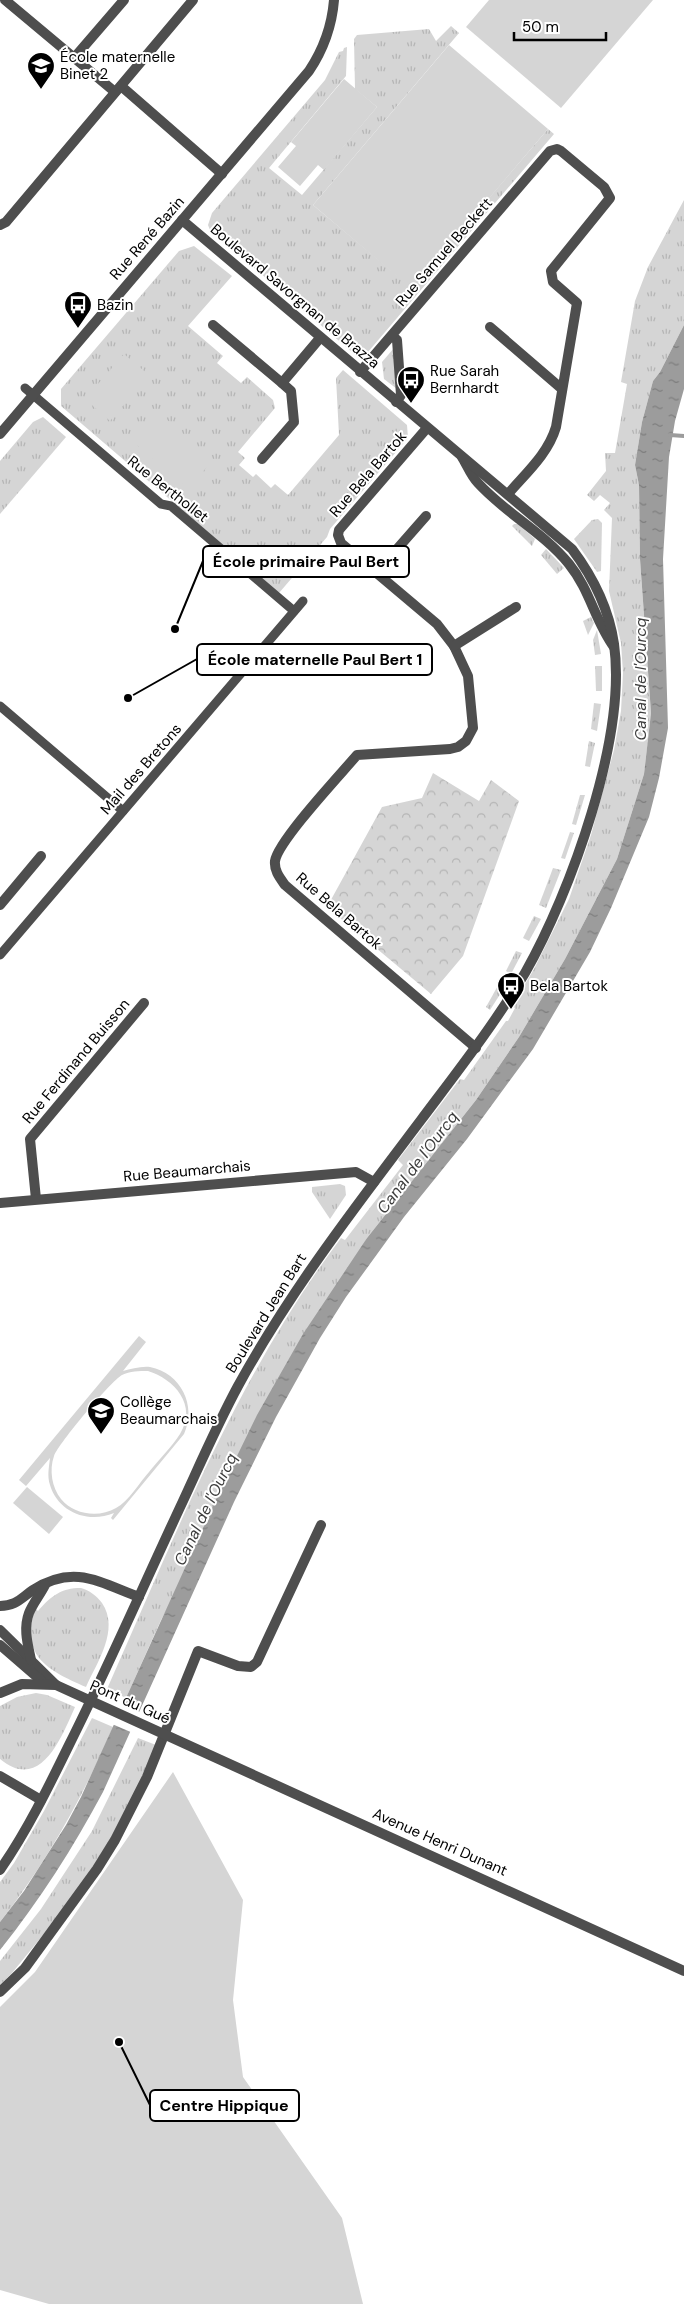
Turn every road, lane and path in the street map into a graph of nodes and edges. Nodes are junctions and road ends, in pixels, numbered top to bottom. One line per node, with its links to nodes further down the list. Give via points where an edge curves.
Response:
1 (6, 0): 5 (street)
2 (124, 0): 5 (street)
3 (193, 0): 6 (street)
4 (334, 0): 7 (street, Rue René Bazin, via 328,30 316,60)
5 (74, 58): 6 (street)
6 (118, 89): 7 (street); 9 (street, via 6,222)
7 (222, 174): 8 (street, Rue René Bazin)
8 (182, 220): 13 (street, Boulevard Savorgnan de Brazza); 18 (street, Rue René Bazin)
9 (0, 225)
10 (213, 325): 15 (street)
11 (490, 327): 17 (street)
12 (392, 336): 14 (street, Rue Samuel Beckett); 17 (street, Rue Samuel Beckett, via 550,151 557,149 604,187 610,198 551,271 554,282 577,303); 19 (street, via 397,340 401,395)
13 (320, 338): 14 (street, Boulevard Savorgnan de Brazza); 15 (street)
14 (360, 372): 19 (street, Boulevard Savorgnan de Brazza)
15 (282, 383): 23 (street, via 291,391 294,422)
16 (25, 388): 18 (street, Rue Berthollet)
17 (562, 389): 24 (street, via 552,440)
18 (33, 395): 21 (street, Rue René Bazin); 29 (street, Rue Berthollet)
19 (396, 402): 20 (street, Boulevard Savorgnan de Brazza)
20 (427, 428): 22 (street, Boulevard Savorgnan de Brazza); 26 (street, Rue Bela Bartok, via 339,530 341,543)
21 (0, 434)
22 (461, 456): 24 (street, Boulevard Savorgnan de Brazza); 31 (street, via 477,482 546,540 569,564 586,589 603,633)
23 (262, 459)
24 (508, 494): 31 (street, Boulevard Savorgnan de Brazza, via 564,541 581,561 603,604)
25 (426, 516): 26 (street)
26 (376, 573): 30 (street, Rue Bela Bartok, via 437,624)
27 (303, 601): 29 (street, Mail des Bretons)
28 (516, 607): 30 (street)
29 (294, 611): 33 (street, Mail des Bretons)
30 (454, 646): 38 (street, Rue Bela Bartok, via 468,676 473,721 471,735 458,747 450,749 357,755 283,844 276,870 285,885)
31 (614, 647): 38 (street, Boulevard Savorgnan de Brazza, via 612,723 585,832 539,946 512,995)
32 (0, 706): 33 (street)
33 (123, 811): 36 (street, Mail des Bretons)
34 (42, 856): 35 (street)
35 (0, 906)
36 (0, 955)
37 (144, 1003): 40 (street, Rue Ferdinand Buisson, via 30,1139)
38 (476, 1048): 39 (street, Boulevard Jean Bart)
39 (374, 1182): 40 (street, Rue Beaumarchais, via 356,1172); 44 (street, Boulevard Jean Bart, via 310,1269 238,1385)
40 (36, 1199): 41 (street, Rue Beaumarchais)
41 (0, 1202)
42 (320, 1525): 57 (street, via 257,1662 251,1667 238,1666 198,1650 132,1809 97,1869 25,1968)
43 (45, 1585): 44 (street, via 64,1577 85,1577); 45 (street, via 33,1590 20,1602); 48 (street, via 27,1621)
44 (139, 1597): 54 (street, Boulevard Jean Bart)
45 (0, 1606)
46 (0, 1630): 48 (street)
47 (0, 1645): 49 (street)
48 (31, 1660): 50 (street)
49 (44, 1683): 50 (street); 51 (street, via 17,1685)
50 (56, 1685): 52 (street, Pont du Gué)
51 (0, 1693)
52 (182, 1742): 56 (street, Avenue Henri Dunant)
53 (0, 1776): 54 (street)
54 (42, 1800): 55 (street, Boulevard Jean Bart)
55 (0, 1870)
56 (684, 1971)
57 (0, 1992)

